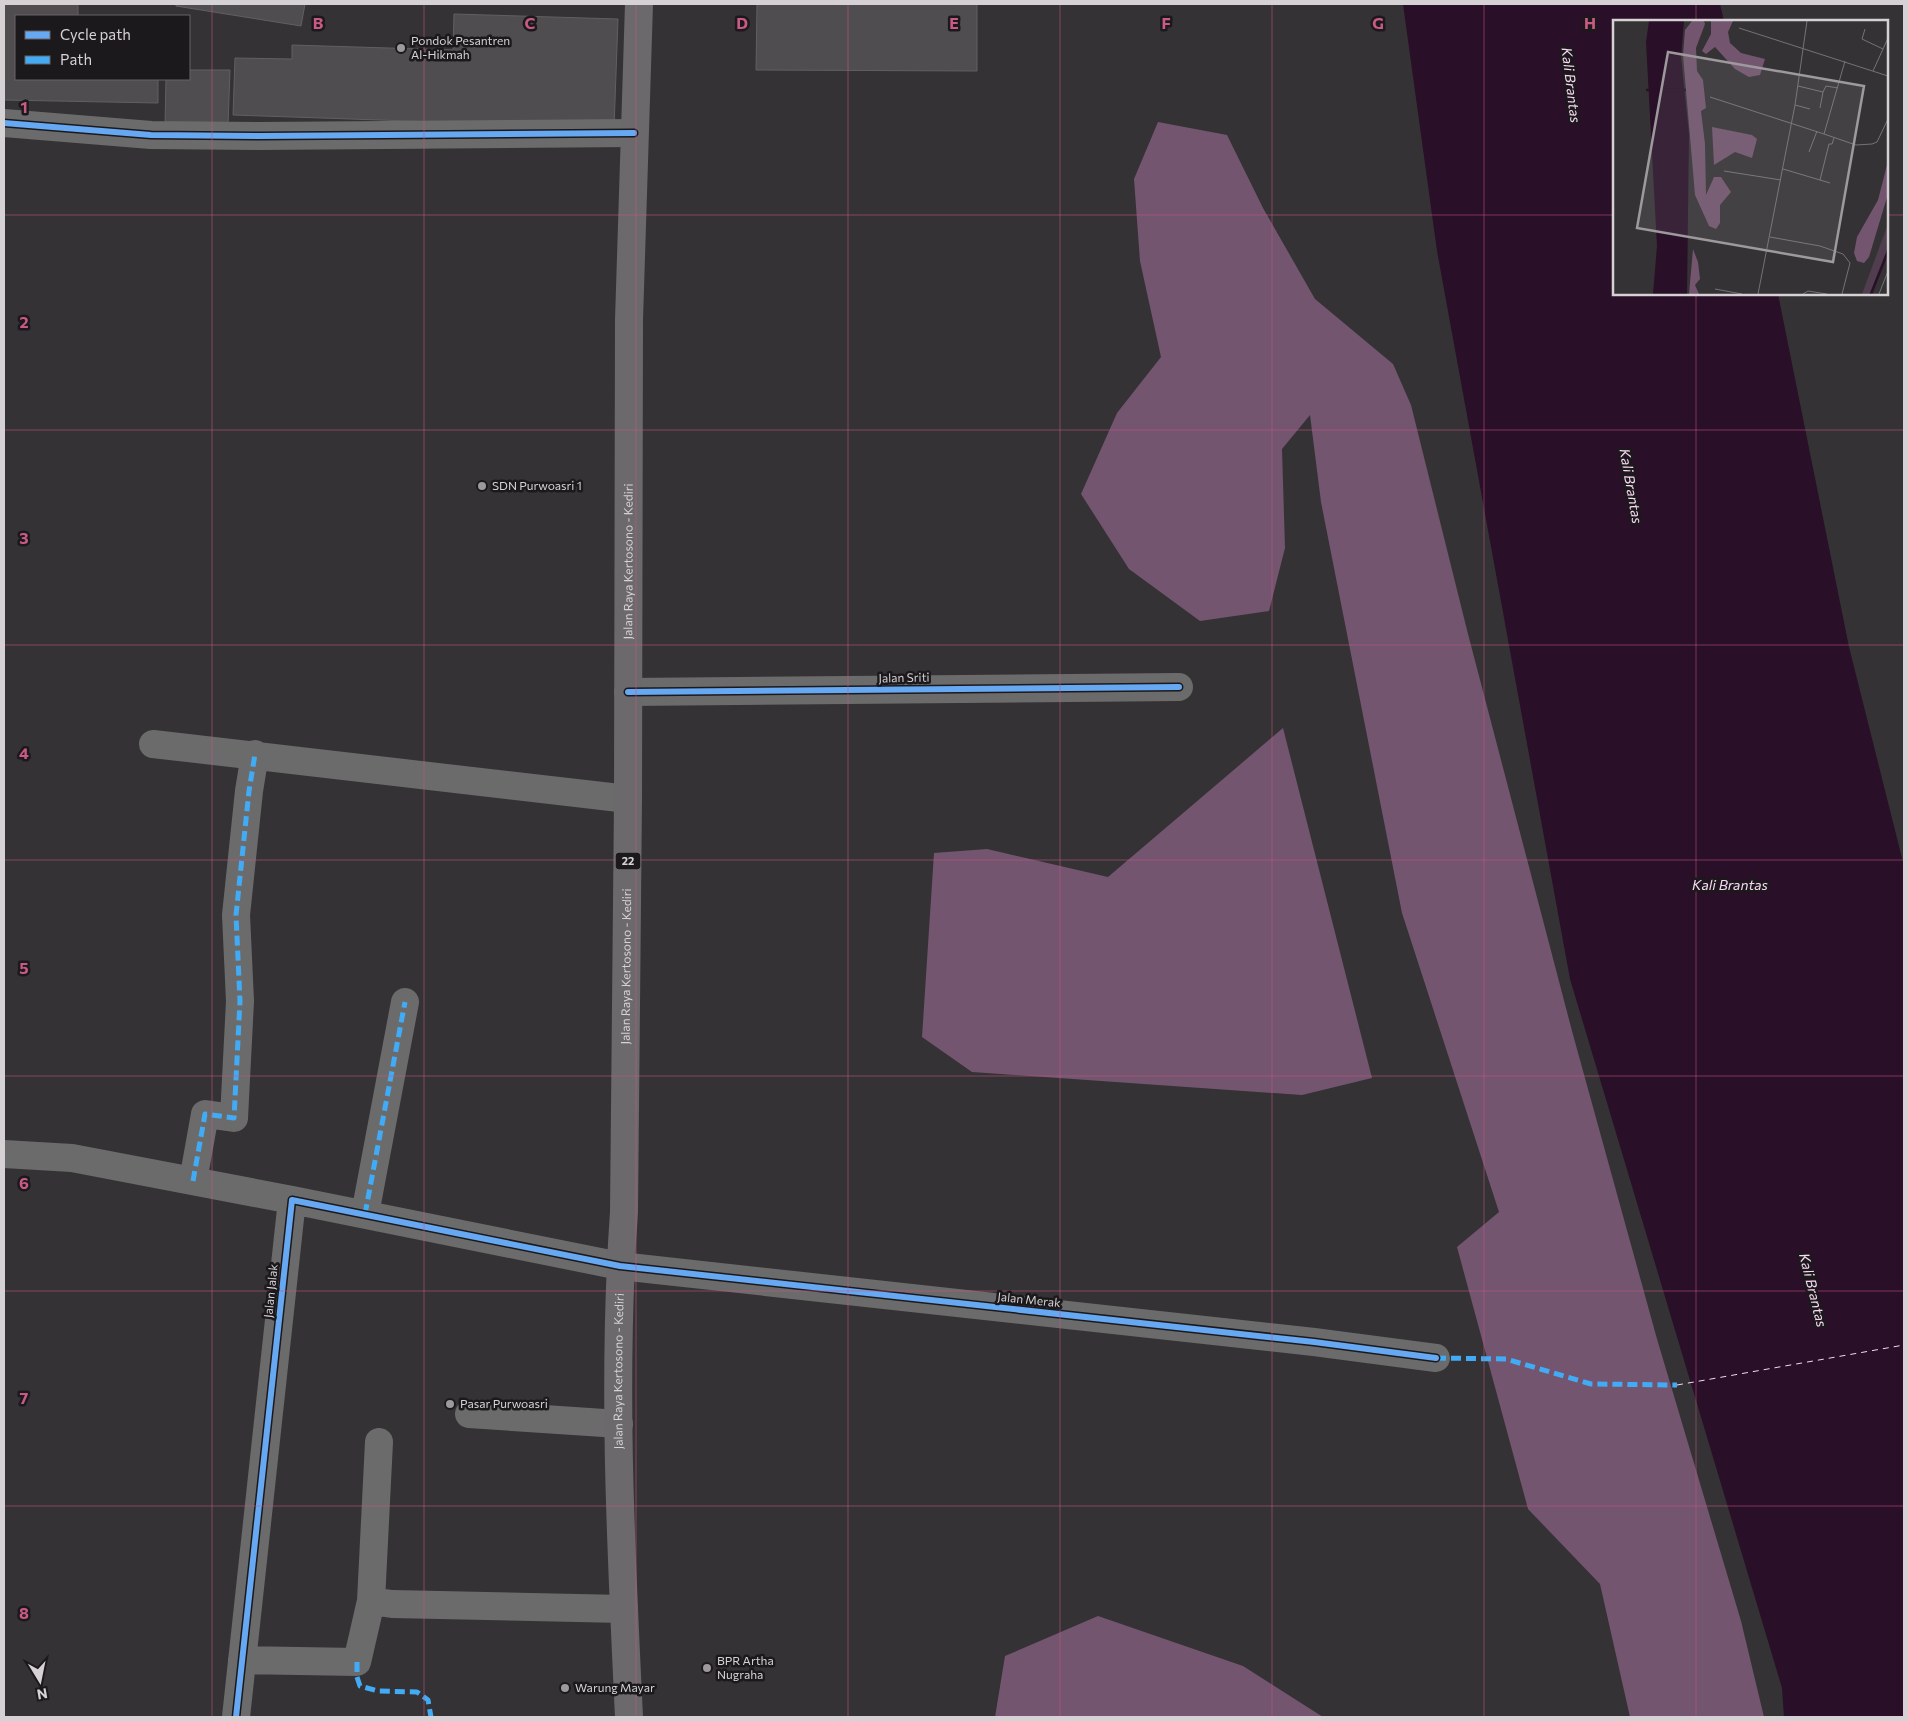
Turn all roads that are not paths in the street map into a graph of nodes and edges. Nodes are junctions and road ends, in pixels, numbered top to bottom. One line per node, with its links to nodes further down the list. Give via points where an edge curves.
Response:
1 (639, 4): 3 (highway, Jalan Raya Kertosono - Kediri / 22)
2 (4, 123): 3 (street, via 181,135)
3 (634, 133): 5 (highway, Jalan Raya Kertosono - Kediri / 22, via 629,320)
4 (1179, 687): 5 (street, Jalan Sriti)
5 (628, 692): 8 (highway, Jalan Raya Kertosono - Kediri / 22)
6 (153, 744): 7 (street)
7 (255, 754): 8 (street); 11 (street, via 236,915 240,1001 234,1118 204,1114)
8 (628, 799): 14 (highway, Jalan Raya Kertosono - Kediri / 22, via 624,1212)
9 (404, 1002): 13 (street)
10 (4, 1154): 11 (street, via 72,1158)
11 (193, 1181): 12 (street)
12 (292, 1200): 13 (street); 21 (street, Jalan Jalak)
13 (365, 1214): 14 (street)
14 (620, 1266): 15 (street, Jalan Merak); 17 (highway, Jalan Raya Kertosono - Kediri / 22)
15 (1436, 1358)
16 (470, 1414): 17 (street)
17 (619, 1424): 20 (highway, Jalan Raya Kertosono - Kediri / 22)
18 (378, 1442): 19 (street)
19 (371, 1600): 20 (street, via 392,1604); 21 (street, via 357,1662)
20 (624, 1609): 23 (highway, Jalan Raya Kertosono - Kediri / 22)
21 (242, 1660): 22 (street, Jalan Jalak)
22 (236, 1717)
23 (629, 1717)

